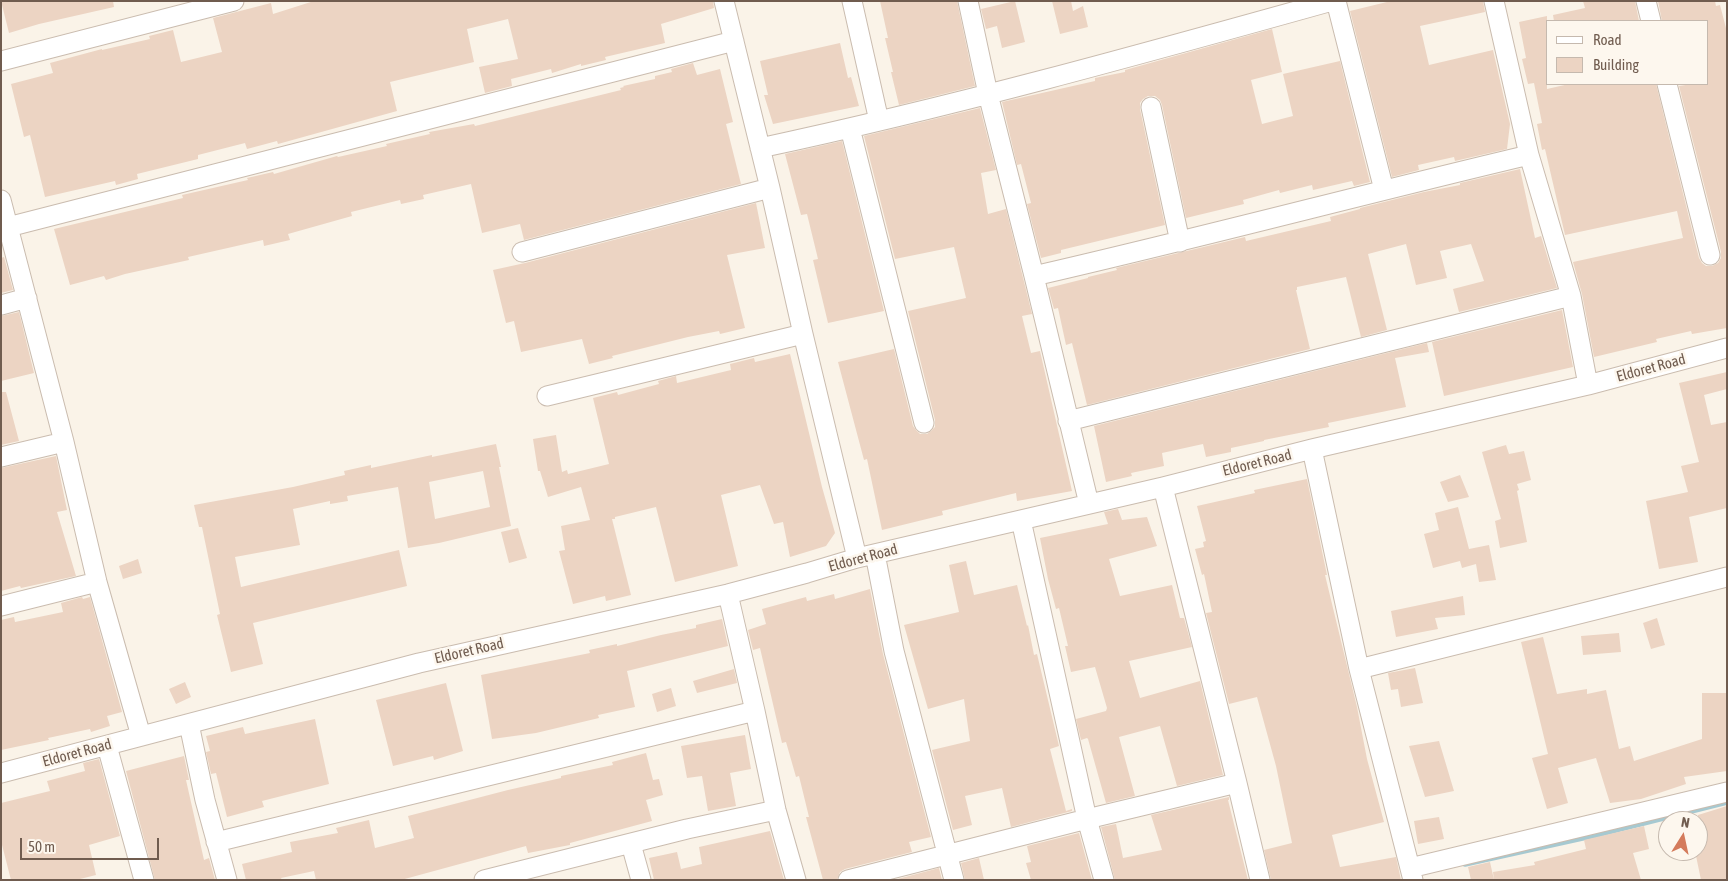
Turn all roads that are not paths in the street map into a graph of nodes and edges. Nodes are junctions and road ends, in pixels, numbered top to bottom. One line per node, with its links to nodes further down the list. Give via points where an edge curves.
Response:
1 (234, 1): 11 (street)
2 (724, 1): 10 (street)
3 (852, 1): 15 (street)
4 (968, 1): 13 (street)
5 (1332, 1): 13 (street)
6 (1336, 1): 20 (street)
7 (1494, 1): 18 (street)
8 (1646, 1): 9 (street)
9 (1651, 20)
10 (734, 40): 17 (street); 22 (street)
11 (1, 61)
12 (1667, 85): 25 (street)
13 (988, 94): 15 (street); 26 (street)
14 (1151, 107): 23 (street)
15 (878, 121): 16 (street)
16 (850, 128): 17 (street); 35 (street)
17 (760, 148): 19 (street)
18 (1529, 155): 20 (street); 27 (street)
19 (770, 188): 24 (street); 30 (street)
20 (1384, 190): 23 (street)
21 (1, 200): 22 (street)
22 (8, 227): 28 (street)
23 (1180, 242): 26 (street)
24 (522, 252)
25 (1710, 255)
26 (1034, 276): 34 (street)
27 (1571, 296): 32 (street); 34 (street)
28 (27, 298): 29 (street); 36 (street)
29 (1, 305)
30 (803, 334): 33 (street); 42 (street)
31 (1727, 348): 32 (street, Eldoret Road)
32 (1588, 385): 37 (street, Eldoret Road)
33 (547, 396)
34 (1068, 421): 40 (street)
35 (924, 423)
36 (64, 442): 38 (street); 44 (street)
37 (1312, 450): 39 (street, Eldoret Road); 47 (street)
38 (1, 457)
39 (1163, 487): 40 (street, Eldoret Road); 53 (street)
40 (1089, 504): 41 (street, Eldoret Road)
41 (1021, 520): 42 (street, Eldoret Road); 56 (street)
42 (866, 556): 45 (street, Eldoret Road); 59 (street)
43 (1727, 577): 47 (street)
44 (97, 582): 46 (street); 50 (street)
45 (728, 594): 48 (street); 49 (street, Eldoret Road, via 419,662)
46 (1, 606)
47 (1359, 669): 60 (street)
48 (755, 712): 55 (street); 57 (street)
49 (189, 724): 50 (street, Eldoret Road); 57 (street)
50 (141, 736): 51 (street, Eldoret Road)
51 (107, 746): 52 (street, Eldoret Road); 61 (street)
52 (1, 773)
53 (1237, 783): 56 (street); 69 (street)
54 (1727, 792): 60 (street)
55 (776, 810): 58 (street); 65 (street)
56 (1087, 819): 59 (street); 68 (street)
57 (216, 842): 62 (street)
58 (631, 844): 63 (street); 64 (street)
59 (948, 855): 66 (street); 67 (street)
60 (1412, 874)
61 (144, 880)
62 (226, 880)
63 (484, 880)
64 (641, 880)
65 (796, 880)
66 (848, 880)
67 (954, 880)
68 (1104, 880)
69 (1260, 880)

